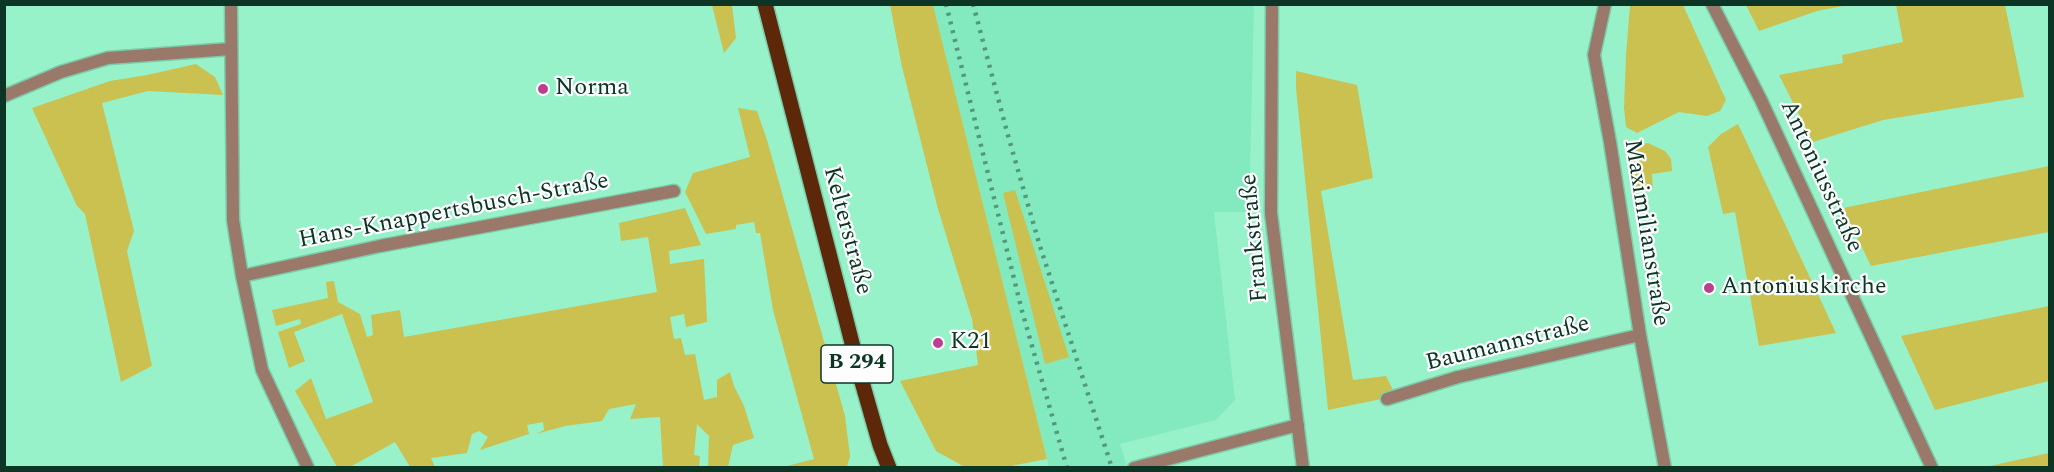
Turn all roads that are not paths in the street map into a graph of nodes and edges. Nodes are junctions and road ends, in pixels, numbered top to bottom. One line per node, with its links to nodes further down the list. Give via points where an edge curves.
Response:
1 (231, 4): 6 (street)
2 (765, 4): 14 (main road, Kelterstraße / B 294, via 862,382)
3 (1272, 4): 12 (street, Frankstraße, via 1271,213)
4 (1605, 4): 10 (street, Maximilianstraße, via 1594,55)
5 (1712, 4): 18 (street, Antoniusstraße, via 1761,100)
6 (230, 49): 7 (street, via 108,58); 9 (street, via 233,220)
7 (4, 96)
8 (674, 191): 9 (street, Hans-Knappertsbusch-Straße)
9 (242, 276): 13 (street, via 262,370)
10 (1640, 335): 11 (street, Baumannstraße, via 1458,377); 17 (street, Maximilianstraße)
11 (1387, 399)
12 (1298, 425): 15 (street); 16 (street, Frankstraße)
13 (308, 468)
14 (889, 468)
15 (1134, 468)
16 (1303, 468)
17 (1665, 468)
18 (1932, 468)

